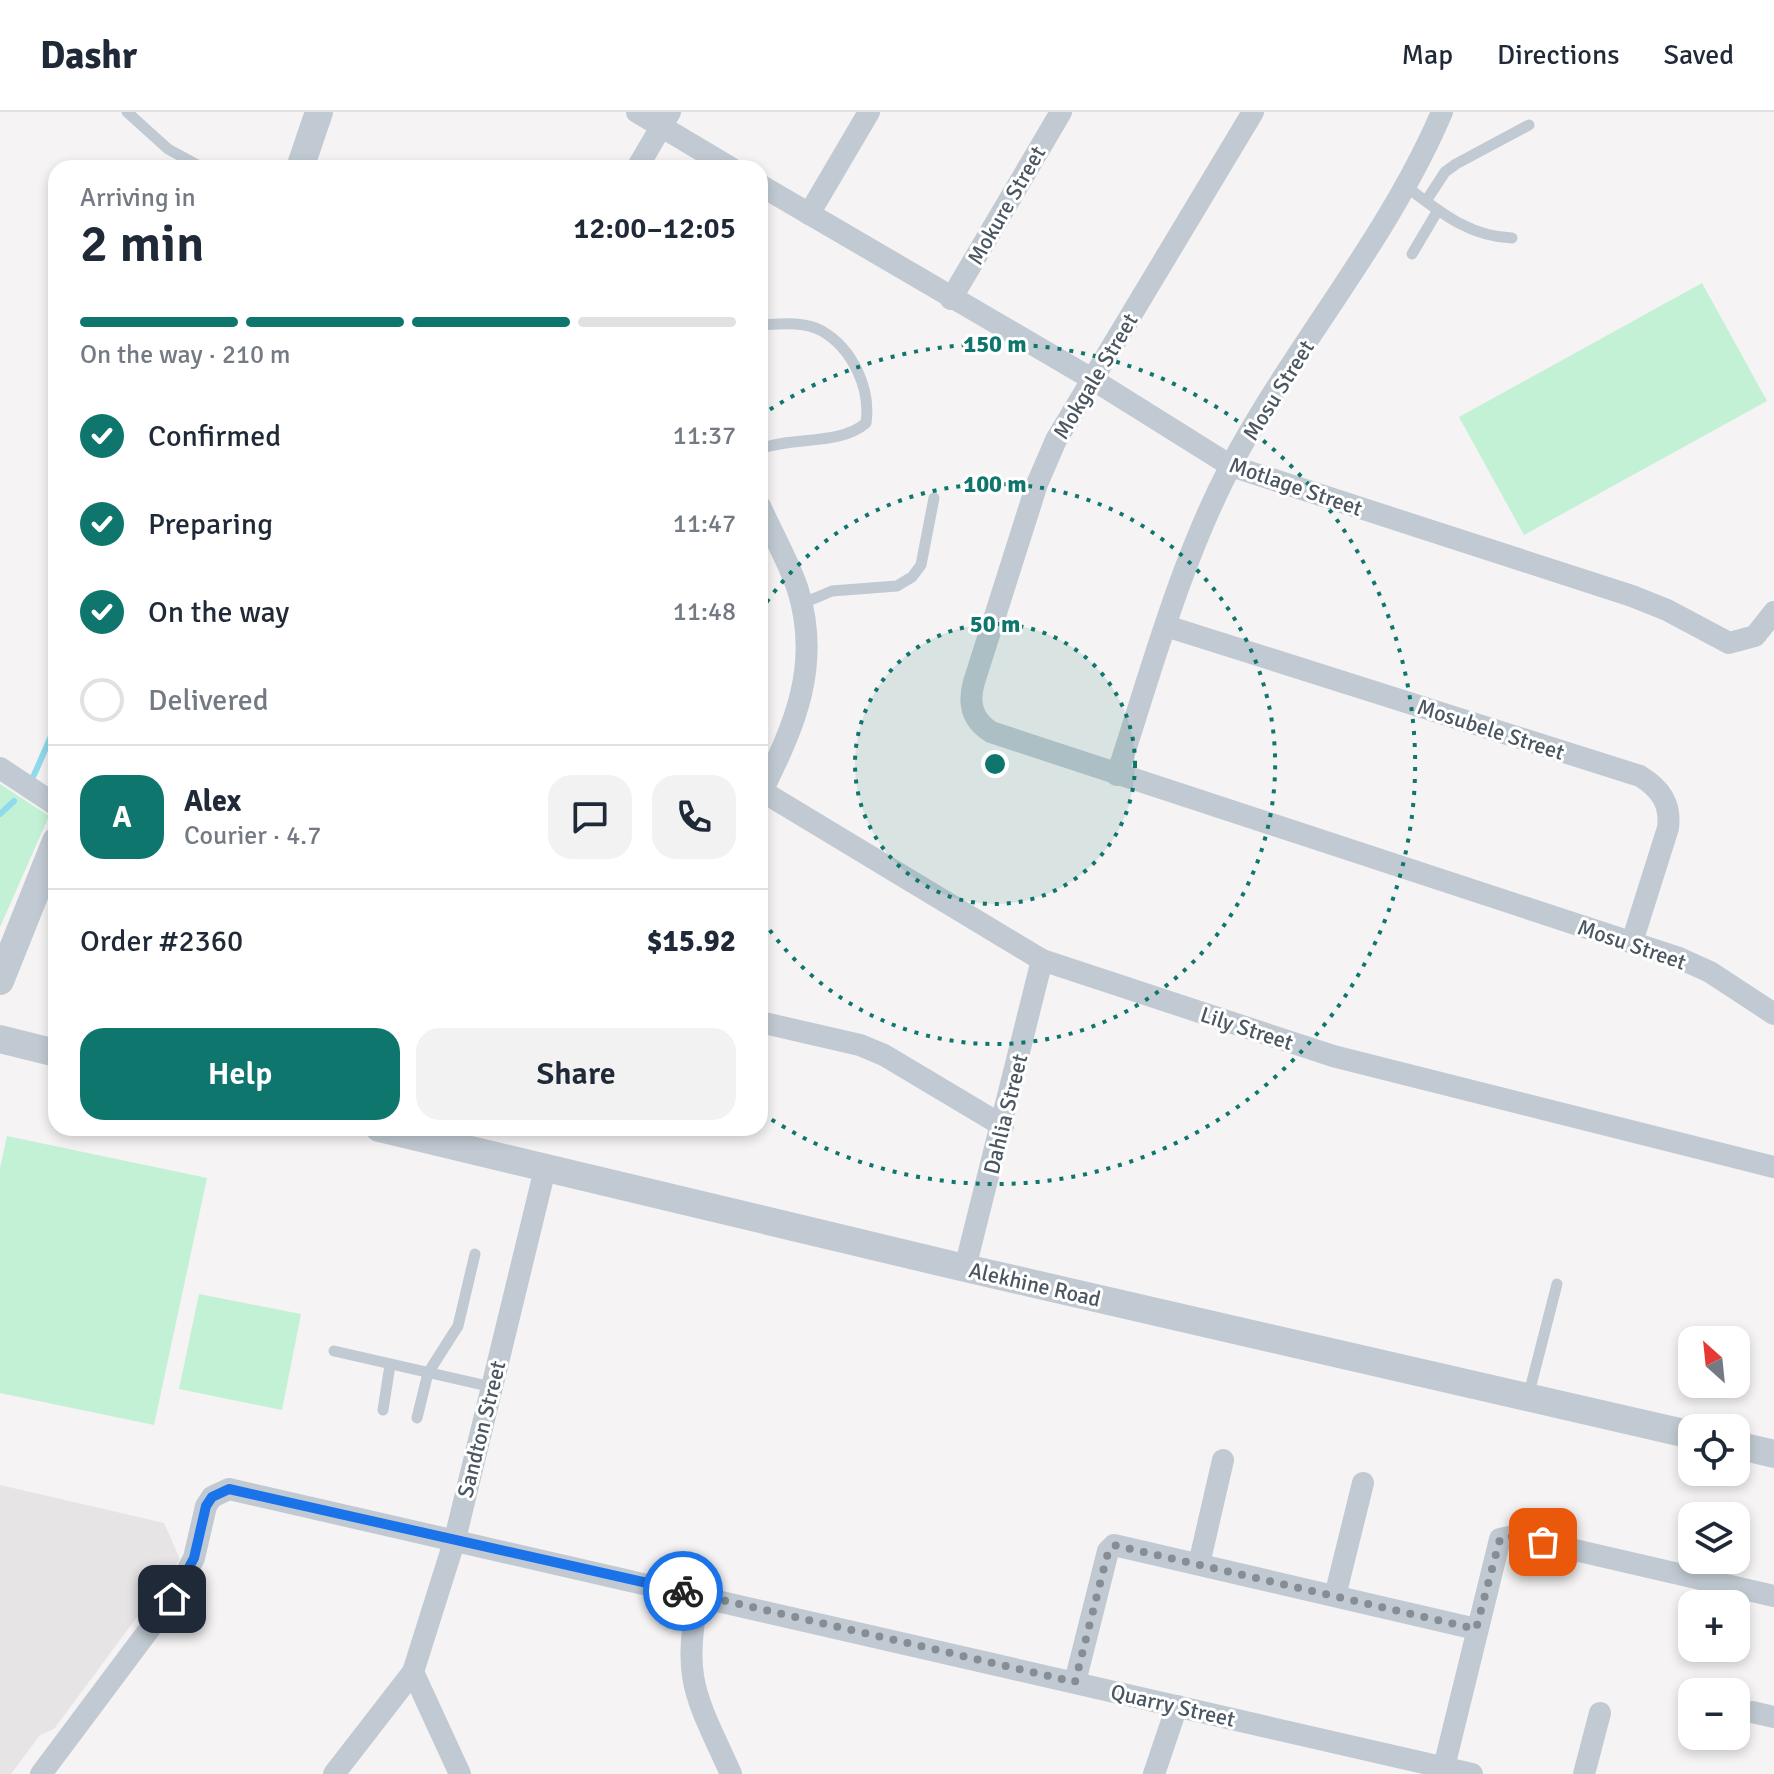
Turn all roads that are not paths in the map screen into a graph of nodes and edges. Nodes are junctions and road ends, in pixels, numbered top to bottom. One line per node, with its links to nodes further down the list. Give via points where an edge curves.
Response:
1 (127, 112): 10 (lane)
2 (319, 112): 11 (street)
3 (637, 112): 8 (street)
4 (869, 112): 18 (street)
5 (1061, 112): 21 (street, Mokure Street)
6 (1253, 112): 23 (street, Mokgale Street)
7 (1442, 112): 14 (street, Mosu Street)
8 (665, 119): 12 (street); 13 (street)
9 (1529, 125): 16 (lane, via 1445,172)
10 (188, 160)
11 (303, 160)
12 (642, 160)
13 (720, 160)
14 (1404, 185): 16 (lane); 25 (street, Mosu Street)
15 (768, 190): 18 (street, Motlage Street)
16 (1426, 201): 17 (lane)
17 (1438, 210): 19 (lane, via 1474,232); 20 (lane)
18 (809, 214): 21 (street, Motlage Street)
19 (1512, 238)
20 (1412, 254)
21 (951, 299): 23 (street, Motlage Street)
22 (768, 325): 24 (lane, via 823,332 860,374 868,411 866,423 849,434)
23 (1092, 379): 25 (street, Motlage Street); 31 (street, Mokgale Street, via 1037,484 974,682)
24 (768, 446)
25 (1231, 466): 29 (street, Motlage Street, via 1632,596 1729,643 1755,636); 30 (street, Mosu Street)
26 (934, 498): 28 (lane, via 921,565 912,577 897,586 832,591)
27 (768, 525): 28 (street)
28 (801, 604): 34 (street, via 807,652 802,691 792,731)
29 (1774, 612)
30 (1166, 626): 33 (street, Mosu Street); 38 (street, Mosubele Street, via 1652,783 1670,813)
31 (972, 706): 33 (street, Mosu Street, via 978,721 991,732)
32 (0, 768): 36 (street)
33 (1117, 775): 38 (street, Mosu Street)
34 (768, 777)
35 (768, 794): 39 (street, Lily Street)
36 (48, 800)
37 (48, 861): 40 (street)
38 (1632, 942): 41 (street, Mosu Street, via 1710,972)
39 (1042, 960): 45 (street, Dahlia Street); 47 (street, Lily Street, via 1333,1056)
40 (0, 981)
41 (1774, 1014)
42 (768, 1024): 45 (street, via 884,1055)
43 (0, 1039): 44 (street)
44 (48, 1051)
45 (1003, 1126): 50 (street, Dahlia Street)
46 (411, 1136): 48 (street, Alekhine Road)
47 (1774, 1167)
48 (545, 1169): 50 (street, Alekhine Road); 55 (street, Sandton Street)
49 (475, 1254): 54 (lane, via 458,1326)
50 (965, 1268): 56 (street, Alekhine Road)
51 (1557, 1284): 56 (lane)
52 (334, 1351): 53 (lane)
53 (390, 1365): 54 (lane); 57 (lane)
54 (428, 1373): 55 (lane); 58 (lane)
55 (492, 1387): 64 (street, Sandton Street)
56 (1528, 1397): 59 (street, Alekhine Road)
57 (383, 1410)
58 (417, 1418)
59 (1678, 1432)
60 (1750, 1448): 61 (street)
61 (1774, 1454)
62 (1223, 1460): 65 (street)
63 (1363, 1483): 67 (street)
64 (455, 1539): 66 (street, Quarry Street); 70 (street, Sandton Street); 75 (street, Quarry Street, via 240,1490 220,1492 206,1506 194,1558 172,1599)
65 (1199, 1564): 67 (street); 71 (street, via 1111,1547)
66 (699, 1595): 71 (street, Quarry Street); 78 (street, via 689,1649 693,1683)
67 (1335, 1596): 69 (street)
68 (1774, 1596): 69 (street, via 1509,1535 1495,1548)
69 (1476, 1629): 74 (street)
70 (413, 1672): 76 (street); 77 (street)
71 (1075, 1682): 72 (street, Quarry Street)
72 (1177, 1706): 74 (street, Quarry Street); 79 (street)
73 (1600, 1713): 81 (street)
74 (1444, 1767): 80 (street, Quarry Street)
75 (41, 1774)
76 (334, 1774)
77 (460, 1774)
78 (731, 1774)
79 (1154, 1774)
80 (1472, 1774)
81 (1584, 1774)

